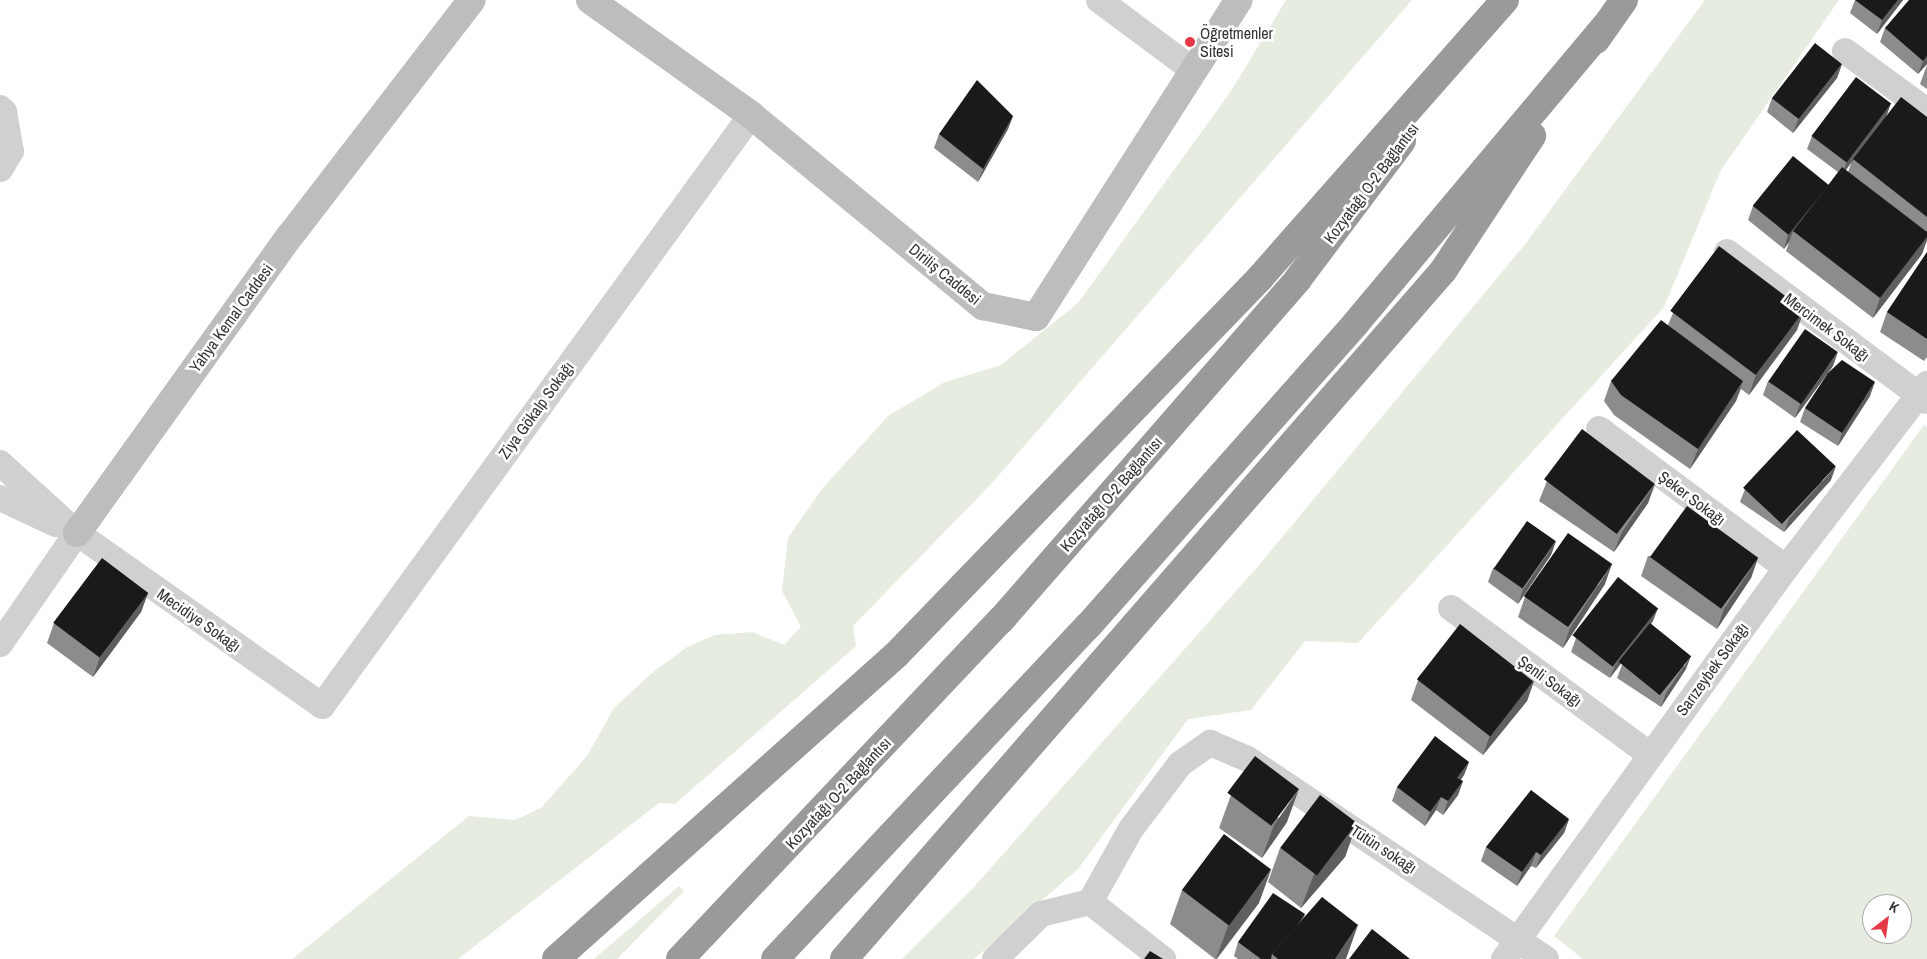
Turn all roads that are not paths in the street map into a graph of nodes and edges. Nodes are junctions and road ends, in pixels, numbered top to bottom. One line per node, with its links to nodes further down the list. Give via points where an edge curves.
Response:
1 (472, 0): 20 (street, Yahya Kemal Caddesi, via 290,236)
2 (590, 0): 13 (street, Diriliş Caddesi)
3 (1100, 0): 10 (street)
4 (1239, 0): 10 (street, Diriliş Caddesi)
5 (1505, 0): 28 (highway, via 1259,279 896,655)
6 (1509, 0): 29 (highway, Kozyatağı O-2 Bağlantısı, via 1298,278 1001,620)
7 (1624, 0): 8 (highway)
8 (1606, 25): 30 (highway, via 1298,390 1088,625); 31 (highway, via 1443,271)
9 (1845, 51): 12 (street)
10 (1193, 70): 13 (street, Diriliş Caddesi, via 1036,317 983,306)
11 (0, 108): 14 (street, via 4,112 11,151)
12 (1927, 111)
13 (751, 114): 24 (street, Ziya Gökalp Sokağı)
14 (0, 169)
15 (1727, 252): 16 (street, Mercimek Sokağı)
16 (1924, 393): 21 (street, Sarızeybek Sokağı)
17 (1599, 429): 21 (street, Şeker Sokağı)
18 (0, 463): 20 (street)
19 (0, 498): 20 (street)
20 (77, 533): 23 (street, Yahya Kemal Caddesi); 24 (street, Mecidiye Sokağı)
21 (1786, 568): 25 (street, Sarızeybek Sokağı)
22 (1451, 608): 25 (street, Şenli Sokağı)
23 (0, 644)
24 (322, 706)
25 (1649, 754): 27 (street, Sarızeybek Sokağı)
26 (1090, 902): 27 (street, Tütün sokağı, via 1132,829 1180,764 1210,743 1246,758); 32 (street, via 1041,914); 33 (street)
27 (1511, 949): 34 (street, Tütün sokağı)
28 (556, 959)
29 (680, 959)
30 (775, 959)
31 (844, 959)
32 (995, 959)
33 (1163, 959)
34 (1546, 959)

